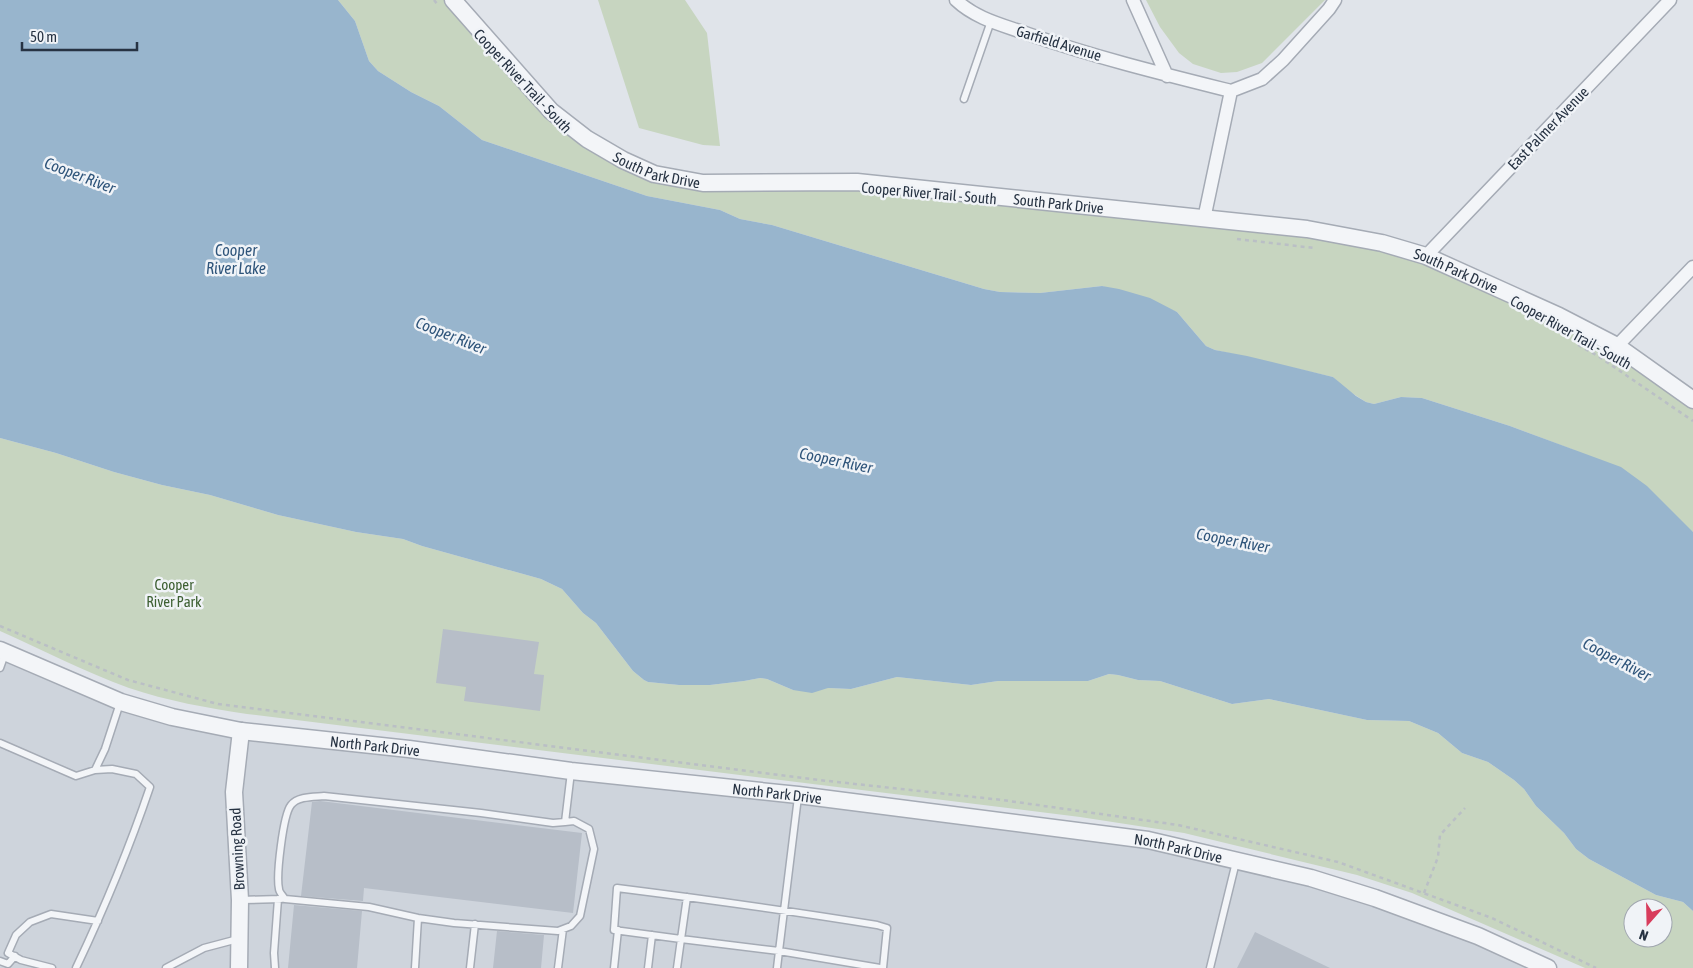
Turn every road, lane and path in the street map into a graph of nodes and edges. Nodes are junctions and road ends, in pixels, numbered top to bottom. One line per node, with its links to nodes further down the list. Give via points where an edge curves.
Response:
1 (434, 0): 6 (path)
2 (956, 0): 7 (street, Garfield Avenue)
3 (1133, 0): 8 (street)
4 (1335, 0): 9 (street, via 1262,79)
5 (1670, 0): 14 (street, East Palmer Avenue)
6 (446, 4): 11 (street, South Park Drive, via 551,111 587,139 654,174 703,183 857,182)
7 (991, 21): 8 (street, Garfield Avenue); 10 (lane)
8 (1167, 76): 9 (street, Garfield Avenue)
9 (1231, 91): 11 (street)
10 (964, 99)
11 (1204, 219): 14 (street, South Park Drive, via 1307,229 1382,243)
12 (1232, 238): 13 (path)
13 (1314, 248)
14 (1426, 256): 17 (street, South Park Drive)
15 (1693, 267): 17 (street)
16 (1575, 343): 19 (path, Cooper River Trail - South)
17 (1617, 346): 18 (street, South Park Drive)
18 (1693, 400)
19 (1693, 421)
20 (2, 657): 21 (street, North Park Drive)
21 (121, 702): 22 (street, North Park Drive, via 172,717); 24 (lane)
22 (241, 731): 25 (street, North Park Drive); 33 (street, Browning Road, via 234,792)
23 (0, 743): 24 (lane, via 76,776)
24 (95, 770): 36 (lane, via 112,769 136,774 150,787 128,851)
25 (571, 771): 26 (street, North Park Drive); 28 (lane)
26 (798, 796): 29 (street, North Park Drive, via 1148,840); 34 (lane)
27 (1465, 808): 30 (path, via 1440,835 1438,857)
28 (565, 822): 32 (lane, via 324,796 302,798 287,812 282,833 279,890); 38 (lane, via 574,822 589,829 594,849 580,916 571,926)
29 (1236, 860): 59 (lane); 60 (street, North Park Drive, via 1375,898 1478,936)
30 (1424, 893)
31 (687, 897): 34 (lane); 39 (lane, via 617,888 614,930); 42 (lane)
32 (282, 899): 33 (lane); 35 (lane, via 369,907); 50 (lane, via 274,953)
33 (240, 900): 41 (street, Browning Road)
34 (784, 910): 43 (lane); 58 (lane, via 887,928)
35 (418, 918): 37 (lane); 51 (lane)
36 (98, 921): 44 (lane, via 52,914 30,922 16,935 8,953); 47 (lane)
37 (475, 924): 38 (lane); 52 (lane)
38 (562, 929): 53 (lane)
39 (618, 930): 40 (lane); 54 (lane)
40 (652, 935): 42 (lane); 55 (lane)
41 (238, 939): 48 (lane, via 204,948); 49 (street, Browning Road)
42 (681, 939): 43 (lane); 56 (lane)
43 (779, 951): 57 (lane); 58 (lane)
44 (15, 956): 45 (lane, via 8,964); 46 (lane)
45 (0, 961)
46 (52, 968)
47 (76, 968)
48 (166, 968)
49 (239, 968)
50 (275, 968)
51 (415, 968)
52 (470, 968)
53 (558, 968)
54 (614, 968)
55 (648, 968)
56 (677, 968)
57 (777, 968)
58 (881, 968)
59 (1210, 968)
60 (1548, 968)

